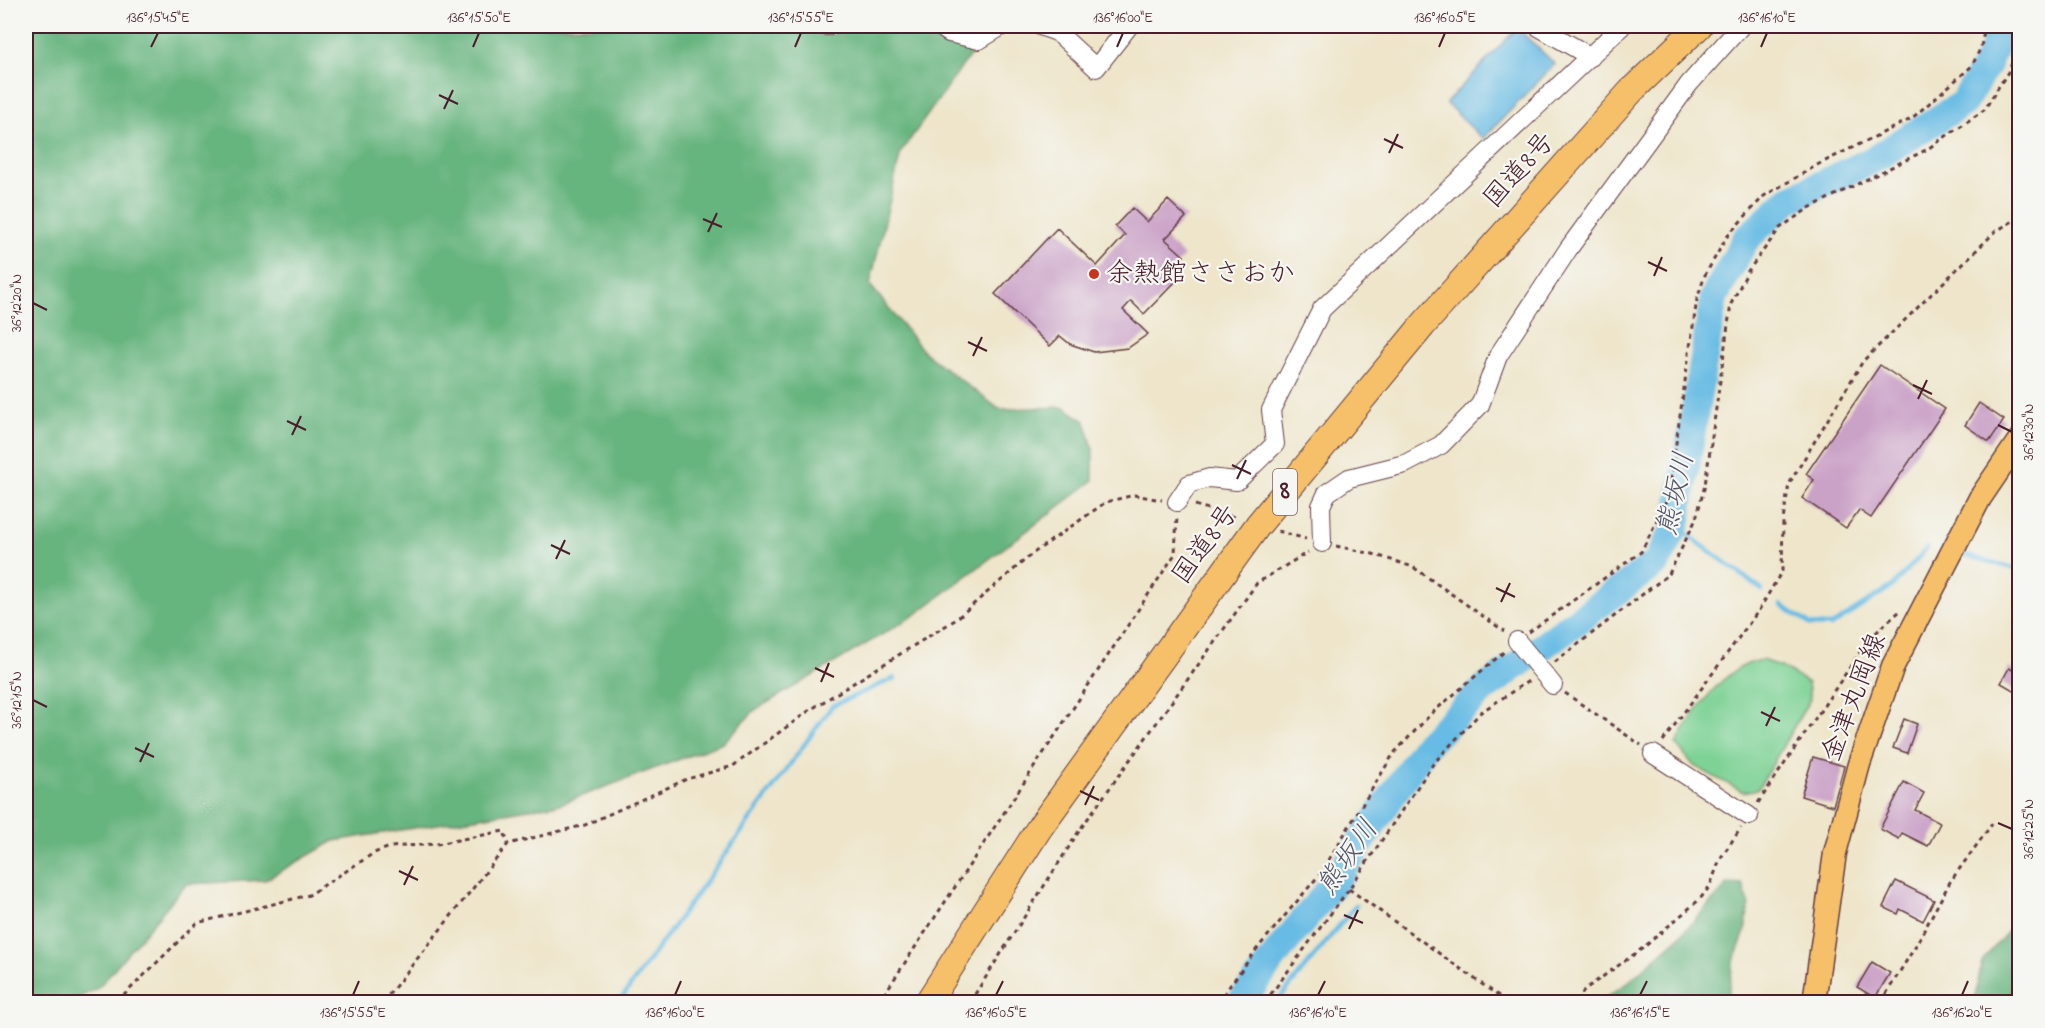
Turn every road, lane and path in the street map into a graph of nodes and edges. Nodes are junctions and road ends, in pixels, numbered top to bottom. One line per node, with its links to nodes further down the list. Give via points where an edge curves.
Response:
1 (825, 26): 2 (street)
2 (832, 26)
3 (939, 26): 4 (street, via 949,33 979,40)
4 (1002, 26)
5 (1040, 26): 6 (street, via 1057,32 1096,68)
6 (1130, 26)
7 (1537, 26): 13 (street)
8 (1622, 26): 13 (street)
9 (1699, 26): 17 (highway, 国道8号 / 8, via 1634,89 1423,325)
10 (1741, 26): 18 (street, via 1689,84 1569,248 1498,356 1480,405 1442,445 1405,464 1349,478 1327,493 1321,506)
11 (1985, 26): 20 (path, via 1972,66 1945,92 1911,118 1764,196 1728,235 1697,299 1668,498 1658,522 1641,552)
12 (2019, 46): 21 (path, via 2008,72 1983,110 1926,150 1809,208 1780,228 1748,270 1731,304 1705,484 1696,519 1669,574)
13 (1591, 57): 16 (street, via 1322,309 1271,410 1275,444 1237,481 1209,478 1189,484)
14 (2019, 217): 22 (path, via 1996,231 1863,361 1789,484 1783,520 1782,571 1759,610)
15 (2019, 439): 36 (main road, 金津丸岡線, via 1980,498 1893,666 1859,764 1835,853)
16 (1177, 502): 17 (path); 25 (path, via 1134,495 1106,502 1032,554 955,620 810,710 733,766 687,779 585,825); 29 (path, via 1175,554)
17 (1258, 525): 18 (path); 30 (highway, 国道8号 / 8, via 1040,827)
18 (1322, 543): 20 (path, via 1413,567); 31 (path, via 1257,583 1081,828)
19 (1906, 606): 23 (path, via 1869,639)
20 (1517, 640): 21 (street); 32 (path, via 1432,713 1394,753 1320,874)
21 (1547, 679): 22 (path); 26 (path, via 1481,712 1433,764)
22 (1653, 754): 23 (street)
23 (1749, 816): 35 (path, via 1720,859 1710,886 1700,899 1643,948 1584,990)
24 (1992, 824): 37 (path, via 1950,882)
25 (508, 844): 27 (path, via 504,831 437,844 390,847 309,895 196,924); 28 (path)
26 (1349, 889): 33 (path); 34 (path)
27 (117, 1002)
28 (383, 1002)
29 (879, 1002)
30 (928, 1002)
31 (970, 1002)
32 (1218, 1002)
33 (1265, 1002)
34 (1507, 1002)
35 (1578, 1002)
36 (1814, 1002)
37 (1881, 1002)

